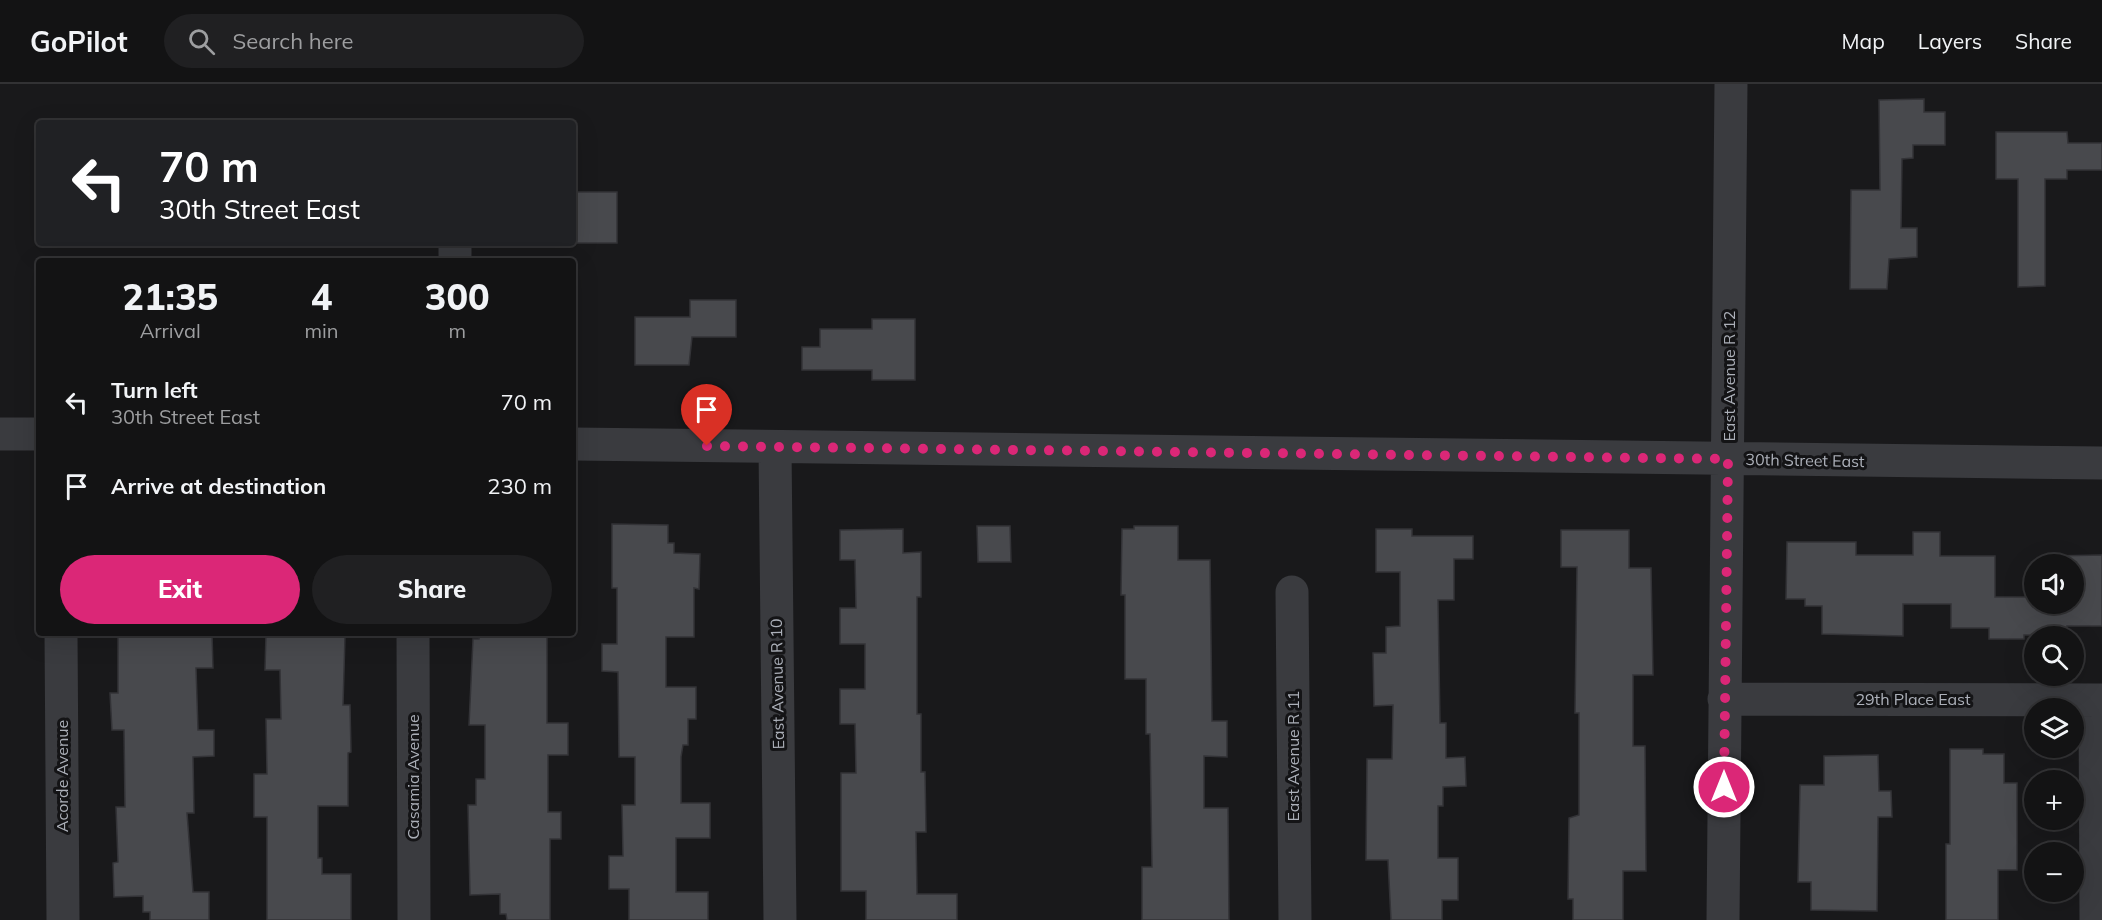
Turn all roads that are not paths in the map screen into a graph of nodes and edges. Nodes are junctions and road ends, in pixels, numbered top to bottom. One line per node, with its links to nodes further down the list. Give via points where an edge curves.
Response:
1 (1731, 84): 6 (street, East Avenue R 12)
2 (0, 434): 3 (street)
3 (36, 434)
4 (576, 444): 5 (street, 30th Street East)
5 (775, 447): 6 (street, 30th Street East); 15 (street, East Avenue R 10)
6 (1728, 459): 7 (street, 30th Street East); 11 (street, East Avenue R 12)
7 (2102, 463)
8 (1292, 592): 16 (street, East Avenue R 11)
9 (61, 636): 13 (street, Acorde Avenue)
10 (412, 636): 14 (street, Casamia Avenue)
11 (1724, 699): 12 (street, 29th Place East); 17 (street, East Avenue R 12)
12 (2099, 700): 18 (street)
13 (63, 920)
14 (414, 920)
15 (780, 920)
16 (1295, 920)
17 (1723, 920)
18 (2096, 920)

